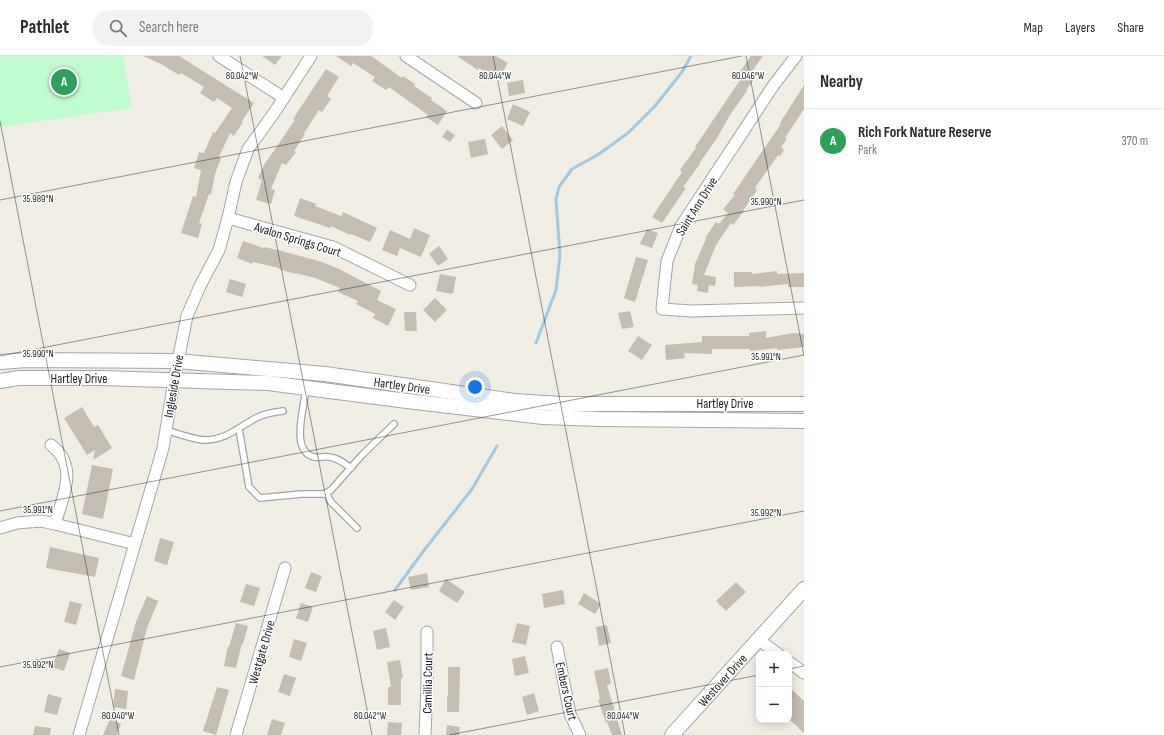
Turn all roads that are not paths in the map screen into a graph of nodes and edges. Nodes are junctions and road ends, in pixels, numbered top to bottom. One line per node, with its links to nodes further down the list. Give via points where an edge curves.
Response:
1 (220, 56): 5 (street)
2 (311, 56): 5 (street, Ingleside Drive)
3 (406, 56): 6 (street)
4 (796, 56): 9 (street, Saint Ann Drive, via 681,226 666,261 662,309 692,311)
5 (284, 98): 7 (street, Ingleside Drive, via 248,149 236,182)
6 (476, 103)
7 (228, 218): 8 (street, Avalon Springs Court, via 333,247); 10 (street, Ingleside Drive, via 219,250 187,316)
8 (410, 285)
9 (804, 308)
10 (178, 361): 11 (street, Hartley Drive); 13 (street, Ingleside Drive); 15 (street, Hartley Drive, via 325,374 514,401 561,404)
11 (0, 362)
12 (0, 381): 13 (street, Hartley Drive, via 18,378)
13 (174, 381): 17 (street, Hartley Drive, via 268,383 543,417); 20 (street, Ingleside Drive)
14 (305, 395): 22 (lane, via 300,437 306,454 315,457 330,456)
15 (804, 404)
16 (283, 411): 19 (lane, via 269,412)
17 (804, 421)
18 (394, 424): 22 (lane)
19 (239, 429): 20 (lane, via 219,438 204,440); 23 (lane, via 249,487 260,498)
20 (166, 430): 27 (street, Ingleside Drive)
21 (51, 445): 24 (street, via 63,457 67,474 67,484)
22 (351, 468): 23 (lane)
23 (326, 493): 26 (lane, via 331,502)
24 (56, 524): 25 (street, via 41,521 17,523); 27 (street)
25 (0, 528)
26 (357, 528)
27 (135, 544): 36 (street, Ingleside Drive)
28 (286, 568): 37 (street, Westgate Drive)
29 (804, 589): 31 (street, Westover Drive)
30 (427, 632): 38 (street, Camillia Court, via 428,685)
31 (759, 640): 33 (street); 40 (street, Westover Drive)
32 (557, 647): 39 (street, Embers Court, via 570,714)
33 (774, 651)
34 (792, 664): 35 (street)
35 (802, 669)
36 (79, 735)
37 (236, 735)
38 (425, 735)
39 (580, 735)
40 (672, 735)

